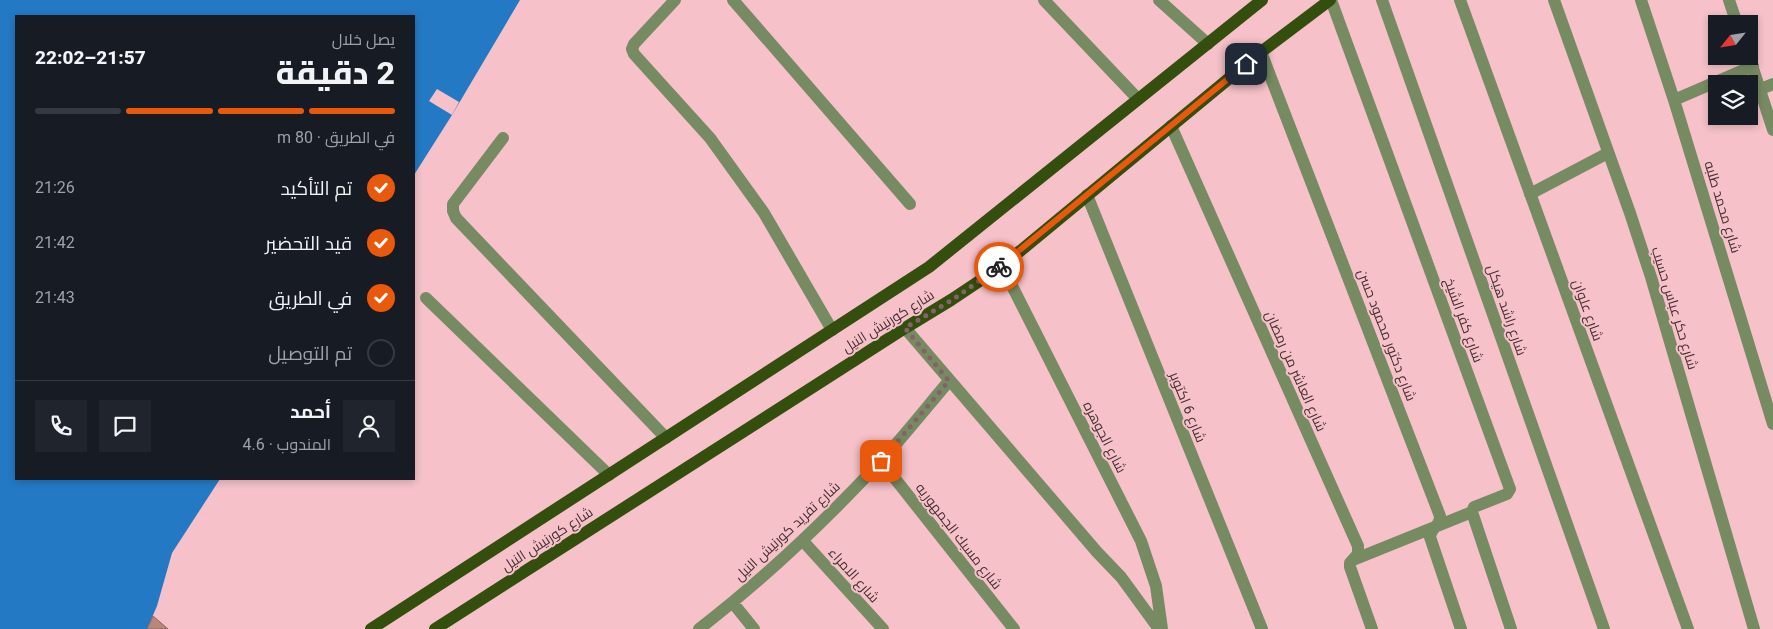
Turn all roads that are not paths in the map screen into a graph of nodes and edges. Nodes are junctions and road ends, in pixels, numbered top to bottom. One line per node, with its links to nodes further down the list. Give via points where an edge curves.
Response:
1 (675, 0): 31 (street, via 634,44 634,54 710,138 758,205)
2 (732, 0): 27 (street)
3 (1044, 0): 19 (street)
4 (1159, 0): 13 (street)
5 (1262, 0): 13 (main road, شارع كورنيش النيل)
6 (1331, 0): 14 (main road, شارع كورنيش النيل); 37 (street, شارع كفر الشيخ, via 1510,489 1507,494 1474,506)
7 (1382, 0): 53 (street, شارع راشد هيكل)
8 (1460, 0): 25 (street, شارع علوان)
9 (1554, 0): 24 (street, شارع حكر عباس حسيب)
10 (1641, 0): 20 (street, شارع محمد طلبه)
11 (1729, 0): 12 (street)
12 (1735, 15)
13 (1208, 44): 19 (main road, شارع كورنيش النيل)
14 (1261, 52): 21 (main road, شارع كورنيش النيل); 38 (street, شارع دكتور محمود حسن, via 1440,516 1439,524)
15 (1743, 65): 20 (street)
16 (1752, 65): 18 (street)
17 (1773, 84): 18 (street)
18 (1761, 89): 22 (street)
19 (1138, 100): 31 (main road, شارع كورنيش النيل, via 929,267)
20 (1674, 100): 33 (street, شارع محمد طلبه)
21 (1171, 126): 26 (main road, شارع كورنيش النيل); 40 (street, شارع العاشر من رمضان, via 1358,546 1358,554)
22 (1773, 130)
23 (504, 138): 34 (street, via 453,204 456,218)
24 (1608, 153): 25 (street); 55 (street, شارع حكر عباس حسيب, via 1651,277)
25 (1530, 194): 54 (street, شارع علوان)
26 (1087, 195): 28 (main road, شارع كورنيش النيل); 49 (street, شارع 6 اكتوبر)
27 (910, 204)
28 (1002, 266): 30 (main road, شارع كورنيش النيل); 48 (street, شارع الجوهره, via 1141,541 1156,586)
29 (426, 298): 36 (street)
30 (905, 328): 32 (street, شارع الجوهره); 43 (main road, شارع كورنيش النيل)
31 (832, 330): 34 (main road, شارع كورنيش النيل)
32 (949, 381): 35 (street, شارع تفريد كورنيش النيل); 48 (street, شارع الجوهره, via 1121,578)
33 (1773, 424)
34 (666, 438): 36 (main road, شارع كورنيش النيل)
35 (881, 461): 39 (street, شارع تفريد كورنيش النيل); 47 (street, شارع مسبك الجمهوريه)
36 (609, 475): 42 (main road, شارع كورنيش النيل)
37 (1472, 512): 38 (street); 52 (street)
38 (1434, 528): 40 (street); 51 (street, شارع دكتور محمود حسن, via 1431,540)
39 (803, 541): 41 (street, شارع تفريد كورنيش النيل); 46 (street, شارع الامراء)
40 (1353, 560): 50 (street, شارع العاشر من رمضان, via 1350,567)
41 (733, 603): 44 (street, شارع تفريد كورنيش النيل); 45 (street)
42 (371, 629)
43 (435, 629)
44 (699, 629)
45 (754, 629)
46 (883, 629)
47 (1014, 629)
48 (1160, 629)
49 (1262, 629)
50 (1372, 629)
51 (1461, 629)
52 (1511, 629)
53 (1604, 629)
54 (1688, 629)
55 (1754, 629)

